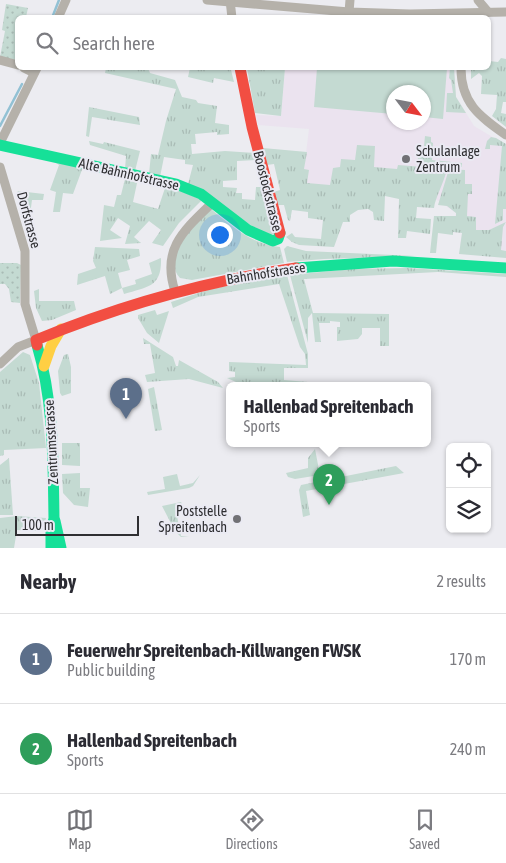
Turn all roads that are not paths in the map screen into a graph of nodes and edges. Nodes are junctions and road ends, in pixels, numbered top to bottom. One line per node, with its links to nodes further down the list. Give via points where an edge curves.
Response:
1 (66, 0): 9 (street)
2 (207, 0): 5 (street)
3 (350, 0): 6 (street)
4 (478, 0): 7 (street)
5 (230, 2): 6 (street); 10 (street)
6 (349, 12): 11 (street)
7 (488, 12): 8 (street); 11 (street)
8 (506, 12)
9 (59, 15)
10 (232, 15)
11 (460, 15)
12 (0, 60): 13 (street)
13 (15, 64)
14 (36, 70): 18 (street)
15 (240, 70): 20 (street, Boostockstrasse, via 280,236 273,241 263,238)
16 (461, 70): 17 (street, via 466,98 484,120)
17 (506, 135)
18 (0, 144): 20 (street, Alte Bahnhofstrasse, via 176,184 201,194)
19 (0, 167): 24 (street, Dorfstrasse, via 25,251 25,304)
20 (212, 203): 22 (street, via 181,236 170,255)
21 (506, 268): 22 (street, Bahnhofstrasse, via 356,262 274,271)
22 (175, 291): 23 (street, Bahnhofstrasse)
23 (61, 329): 24 (street, Bahnhofstrasse); 26 (street)
24 (36, 340): 25 (street, via 18,347); 26 (street, Zentrumsstrasse)
25 (0, 364)
26 (44, 366): 27 (street, Zentrumsstrasse, via 53,445)
27 (54, 519): 28 (street, Zentrumsstrasse); 29 (street, Zentrumsstrasse)
28 (51, 548)
29 (61, 548)

